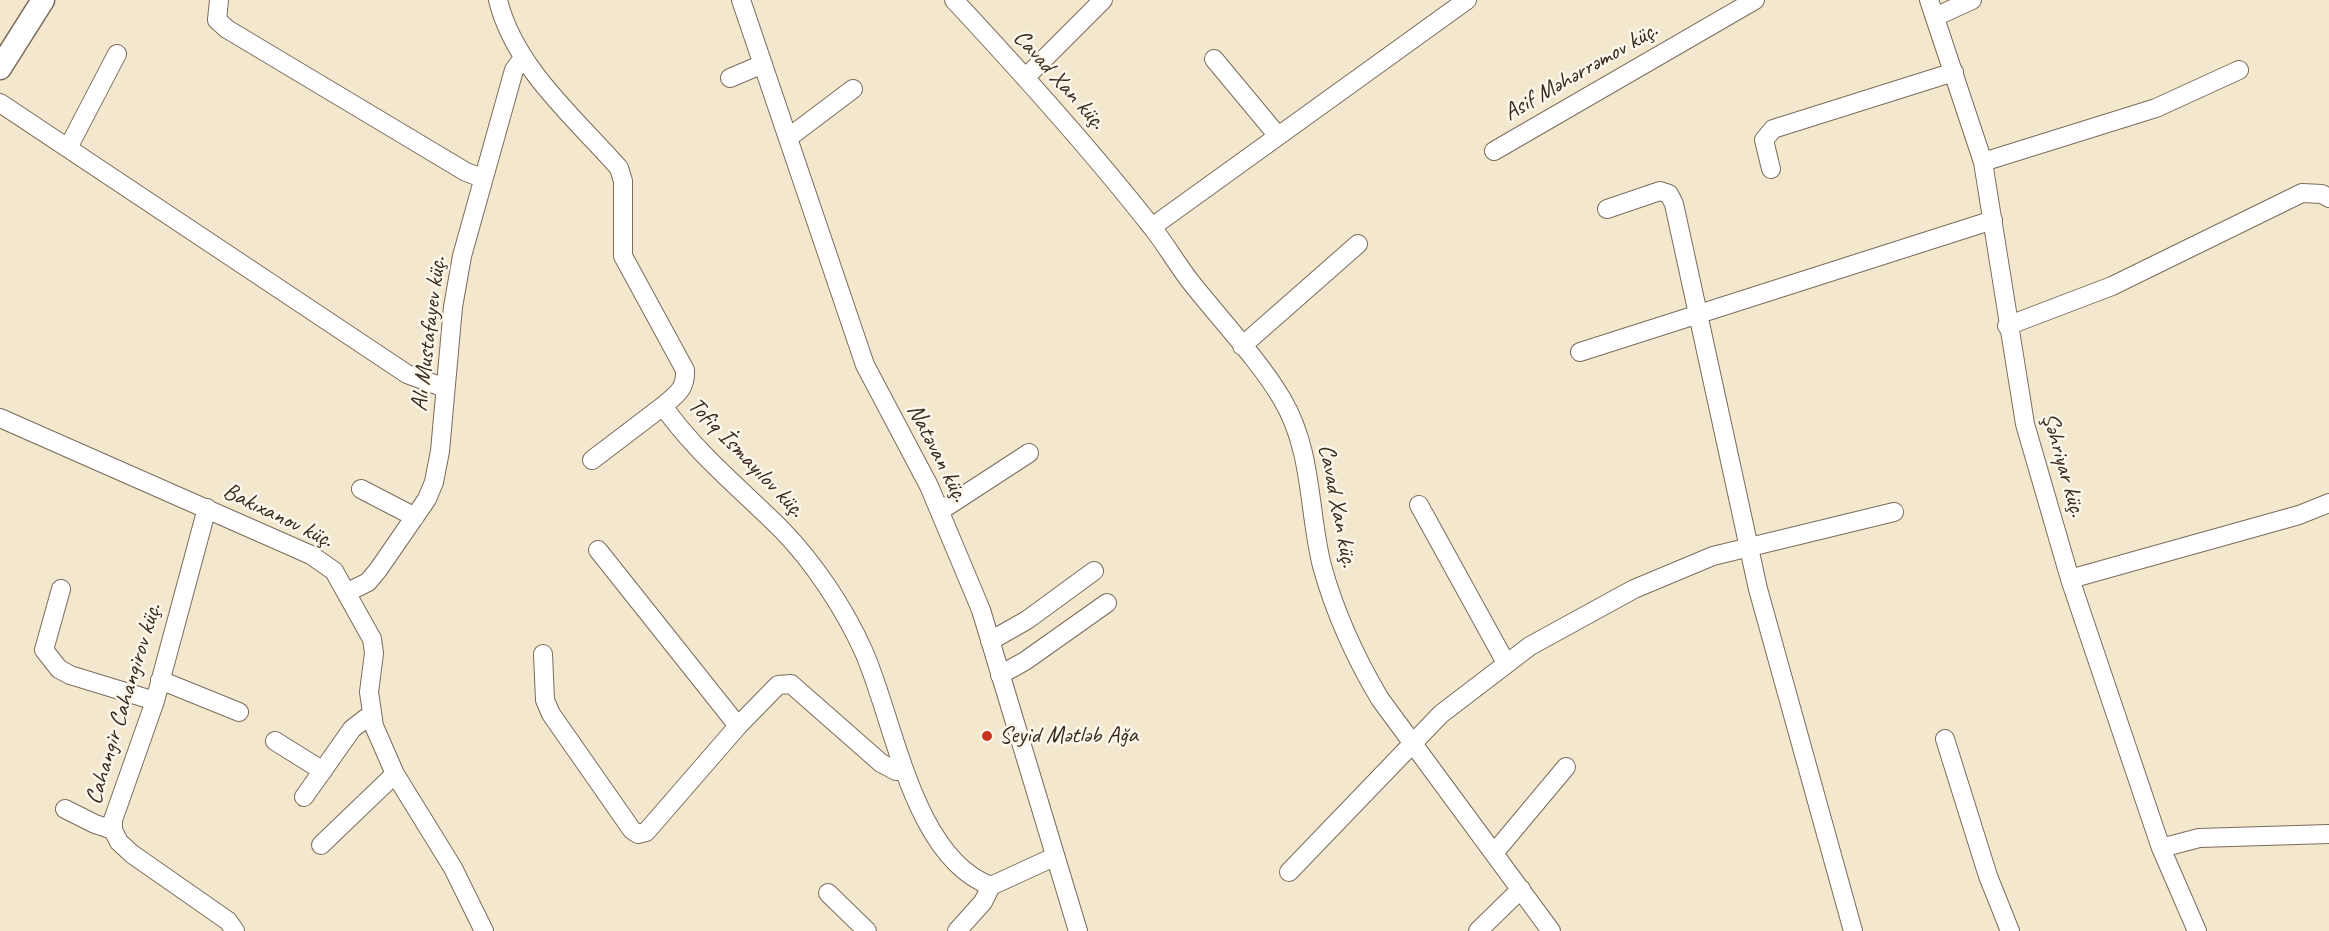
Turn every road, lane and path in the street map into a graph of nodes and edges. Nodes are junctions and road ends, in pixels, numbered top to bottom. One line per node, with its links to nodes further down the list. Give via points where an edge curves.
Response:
1 (44, 0): 15 (street)
2 (219, 0): 28 (street, via 217,20 227,28)
3 (498, 0): 12 (street, Tofiq İsmayılov küç.)
4 (741, 0): 14 (street, Natəvan küç.)
5 (954, 0): 19 (street, Cavad Xan küç.)
6 (1103, 0): 19 (street)
7 (1467, 0): 22 (street)
8 (1755, 0): 25 (street, Asif Məhərrəmov küç.)
9 (1972, 0): 10 (street)
10 (1933, 8): 17 (street, Şəhriyar küç.)
11 (117, 54): 24 (street)
12 (523, 58): 28 (street, Alı Mustafayev küç., via 514,70); 39 (street, Tofiq İsmayılov küç., via 619,168 623,181 623,256 685,370 681,392)
13 (1214, 59): 22 (street)
14 (763, 64): 18 (street); 23 (street, Natəvan küç.)
15 (0, 68)
16 (2239, 70): 26 (street, via 2156,108)
17 (1954, 72): 26 (street, Şəhriyar küç.); 27 (street, via 1773,129 1764,141)
18 (730, 78)
19 (1025, 78): 32 (street, Cavad Xan küç.)
20 (853, 89): 23 (street)
21 (0, 103): 24 (street)
22 (1278, 136): 32 (street)
23 (788, 138): 47 (street, Natəvan küç., via 865,365)
24 (68, 148): 38 (street, via 407,374)
25 (1494, 151)
26 (1983, 162): 31 (street, Şəhriyar küç.)
27 (1771, 169)
28 (482, 178): 38 (street, Alı Mustafayev küç., via 453,307)
29 (2329, 198): 35 (street, via 2302,193 2112,286)
30 (1607, 209): 34 (street, via 1660,191 1669,194)
31 (1993, 220): 34 (street); 35 (street, Şəhriyar küç.)
32 (1152, 227): 36 (street, Cavad Xan küç.)
33 (1358, 243): 36 (street)
34 (1697, 314): 37 (street); 50 (street)
35 (2007, 326): 53 (street, Şəhriyar küç., via 2025,424)
36 (1242, 346): 68 (street, Cavad Xan küç., via 1282,399 1296,429 1307,464 1322,565 1348,641 1380,699)
37 (1580, 352)
38 (445, 388): 49 (street, Alı Mustafayev küç., via 434,482)
39 (663, 406): 42 (street); 70 (street, Tofiq İsmayılov küç., via 710,463 803,553 835,600 876,678)
40 (1, 424): 46 (street, Bakıxanov küç.)
41 (1029, 453): 47 (street)
42 (592, 460)
43 (361, 489): 49 (street)
44 (2329, 502): 53 (street, via 2299,515)
45 (1419, 505): 59 (street)
46 (207, 508): 55 (street, Bakıxanov küç., via 325,563); 61 (street, Cahangir Cahangirov küç.)
47 (940, 511): 57 (street, Natəvan küç.)
48 (1894, 512): 50 (street)
49 (415, 517): 55 (street, Alı Mustafayev küç., via 368,582)
50 (1750, 545): 59 (street, via 1634,589); 92 (street, via 1758,589)
51 (598, 550): 65 (street)
52 (1094, 571): 57 (street, via 1027,620)
53 (2070, 579): 78 (street, Şəhriyar küç.)
54 (61, 589): 62 (street, via 44,650 59,669)
55 (348, 592): 64 (street, Bakıxanov küç., via 372,639)
56 (1107, 603): 60 (street)
57 (990, 641): 60 (street, Natəvan küç.)
58 (543, 654): 65 (street, via 545,700 552,714 638,834 646,832)
59 (1506, 663): 68 (street, via 1441,714)
60 (1000, 675): 80 (street, Natəvan küç.)
61 (160, 681): 62 (street, Cahangir Cahangirov küç.); 63 (street)
62 (155, 701): 75 (street, Cahangir Cahangirov küç., via 116,806)
63 (239, 712)
64 (370, 715): 71 (street, via 352,729); 72 (street, Bakıxanov küç.)
65 (738, 726): 70 (street, via 778,685 791,684 881,763 896,771)
66 (1945, 739): 93 (street, via 1988,876)
67 (275, 741): 71 (street)
68 (1413, 742): 79 (street, Cavad Xan küç.); 81 (street)
69 (1566, 767): 79 (street)
70 (903, 770): 82 (street, Tofiq İsmayılov küç., via 924,815 956,862 975,880)
71 (323, 771): 73 (street)
72 (396, 774): 77 (street); 86 (street, Bakıxanov küç., via 453,868)
73 (304, 797)
74 (65, 809): 75 (street)
75 (113, 830): 85 (street, Cahangir Cahangirov küç., via 132,854 228,921)
76 (2329, 834): 78 (street, via 2199,838)
77 (321, 845)
78 (2161, 848): 94 (street, Şəhriyar küç.)
79 (1495, 852): 83 (street, Cavad Xan küç.)
80 (1054, 856): 82 (street); 89 (street, Natəvan küç.)
81 (1289, 872)
82 (991, 886): 88 (street)
83 (1521, 889): 90 (street); 91 (street, Cavad Xan küç.)
84 (828, 893): 87 (street)
85 (235, 931)
86 (484, 931)
87 (867, 931)
88 (957, 931)
89 (1078, 931)
90 (1478, 931)
91 (1551, 931)
92 (1853, 931)
93 (2010, 931)
94 (2197, 931)

